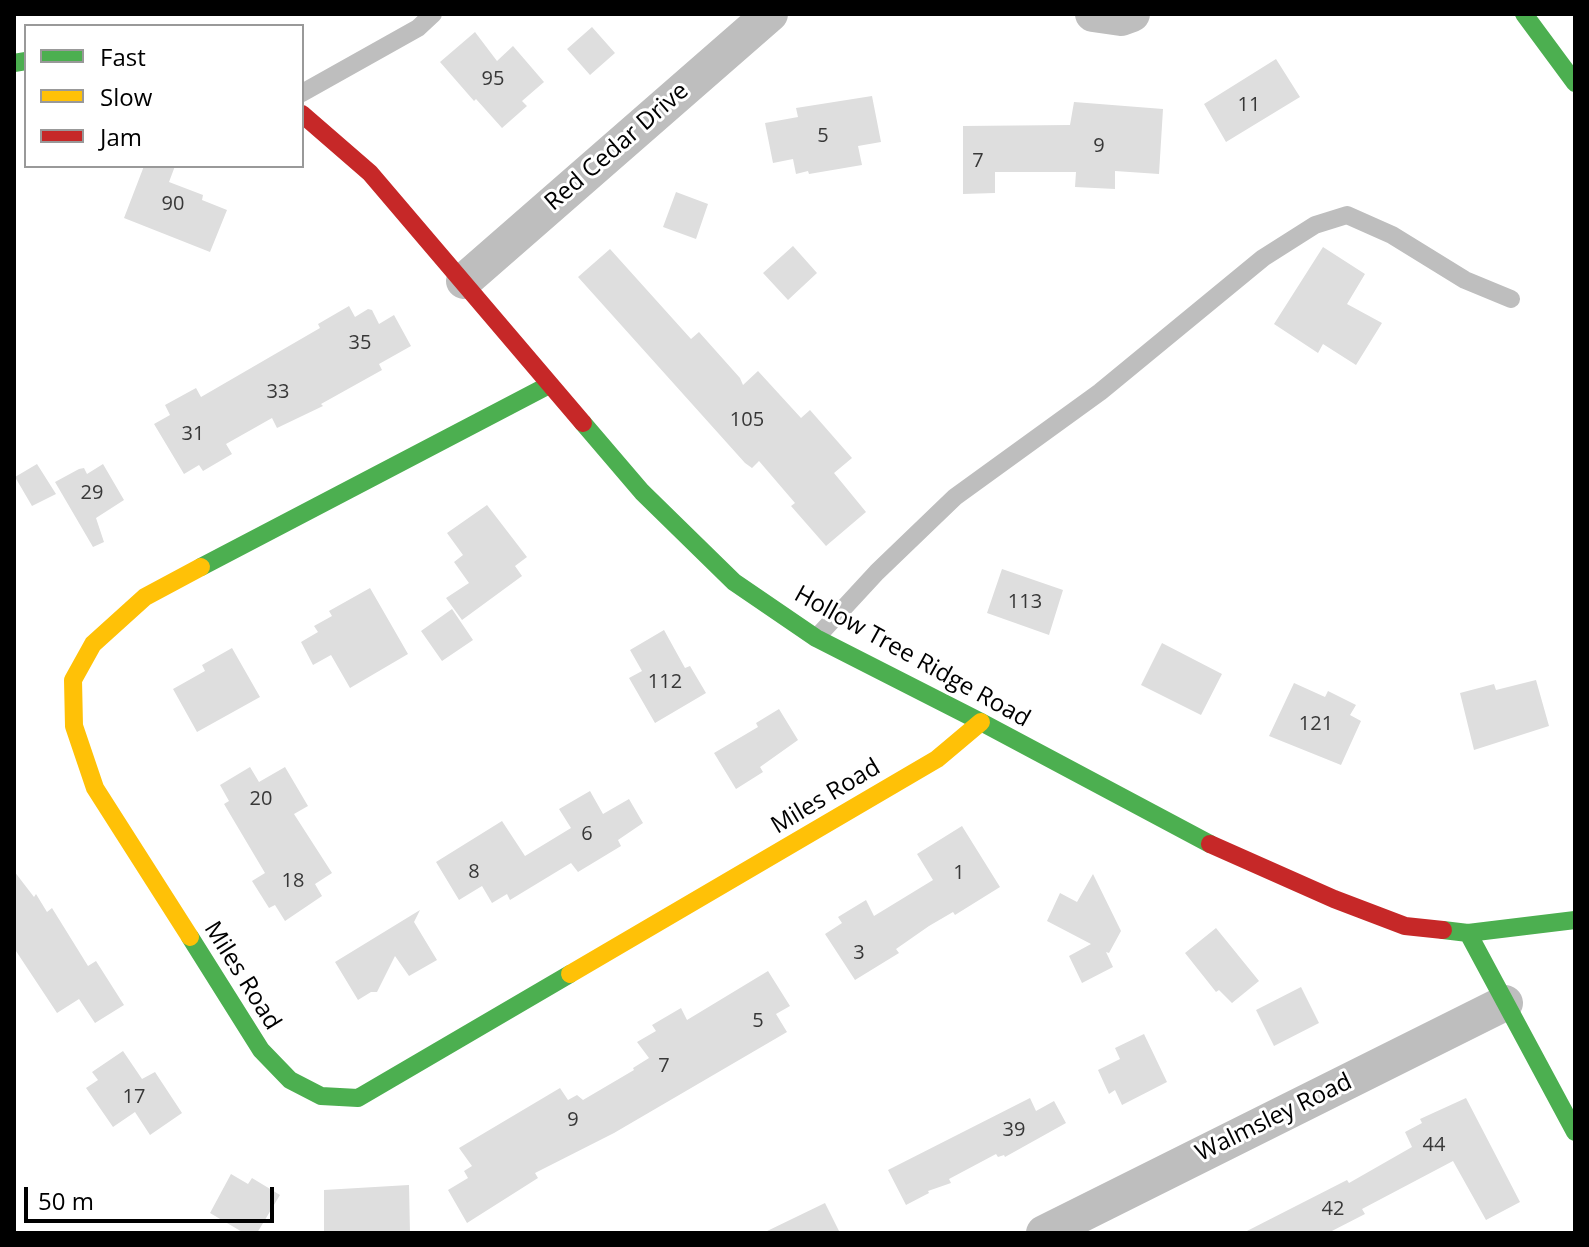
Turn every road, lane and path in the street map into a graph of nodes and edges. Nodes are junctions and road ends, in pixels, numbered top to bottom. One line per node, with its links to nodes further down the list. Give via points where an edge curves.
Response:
1 (433, 14): 7 (lane, via 418,28)
2 (770, 14): 9 (street, Red Cedar Drive)
3 (1093, 14): 4 (street)
4 (1132, 14)
5 (1524, 14): 6 (main road)
6 (1575, 83)
7 (304, 92)
8 (304, 116): 9 (main road, Hollow Tree Ridge Road, via 370,173)
9 (464, 281): 11 (main road, Hollow Tree Ridge Road)
10 (1511, 299): 12 (lane, via 1465,280 1392,235 1347,215 1315,225 1263,258 1100,392 955,497)
11 (549, 385): 12 (main road, Hollow Tree Ridge Road, via 642,492 734,582); 13 (main road, Miles Road, via 145,597 93,644 73,680 74,726 95,788 261,1050 290,1080 321,1096 358,1098 937,759)
12 (816, 638): 13 (main road, Hollow Tree Ridge Road)
13 (981, 722): 15 (main road, Hollow Tree Ridge Road, via 1196,838 1334,899 1405,926)
14 (1575, 920): 15 (main road, Hollow Tree Ridge Road)
15 (1468, 933): 16 (main road)
16 (1505, 1003): 17 (main road); 18 (street, Walmsley Road)
17 (1575, 1132)
18 (1044, 1233)

